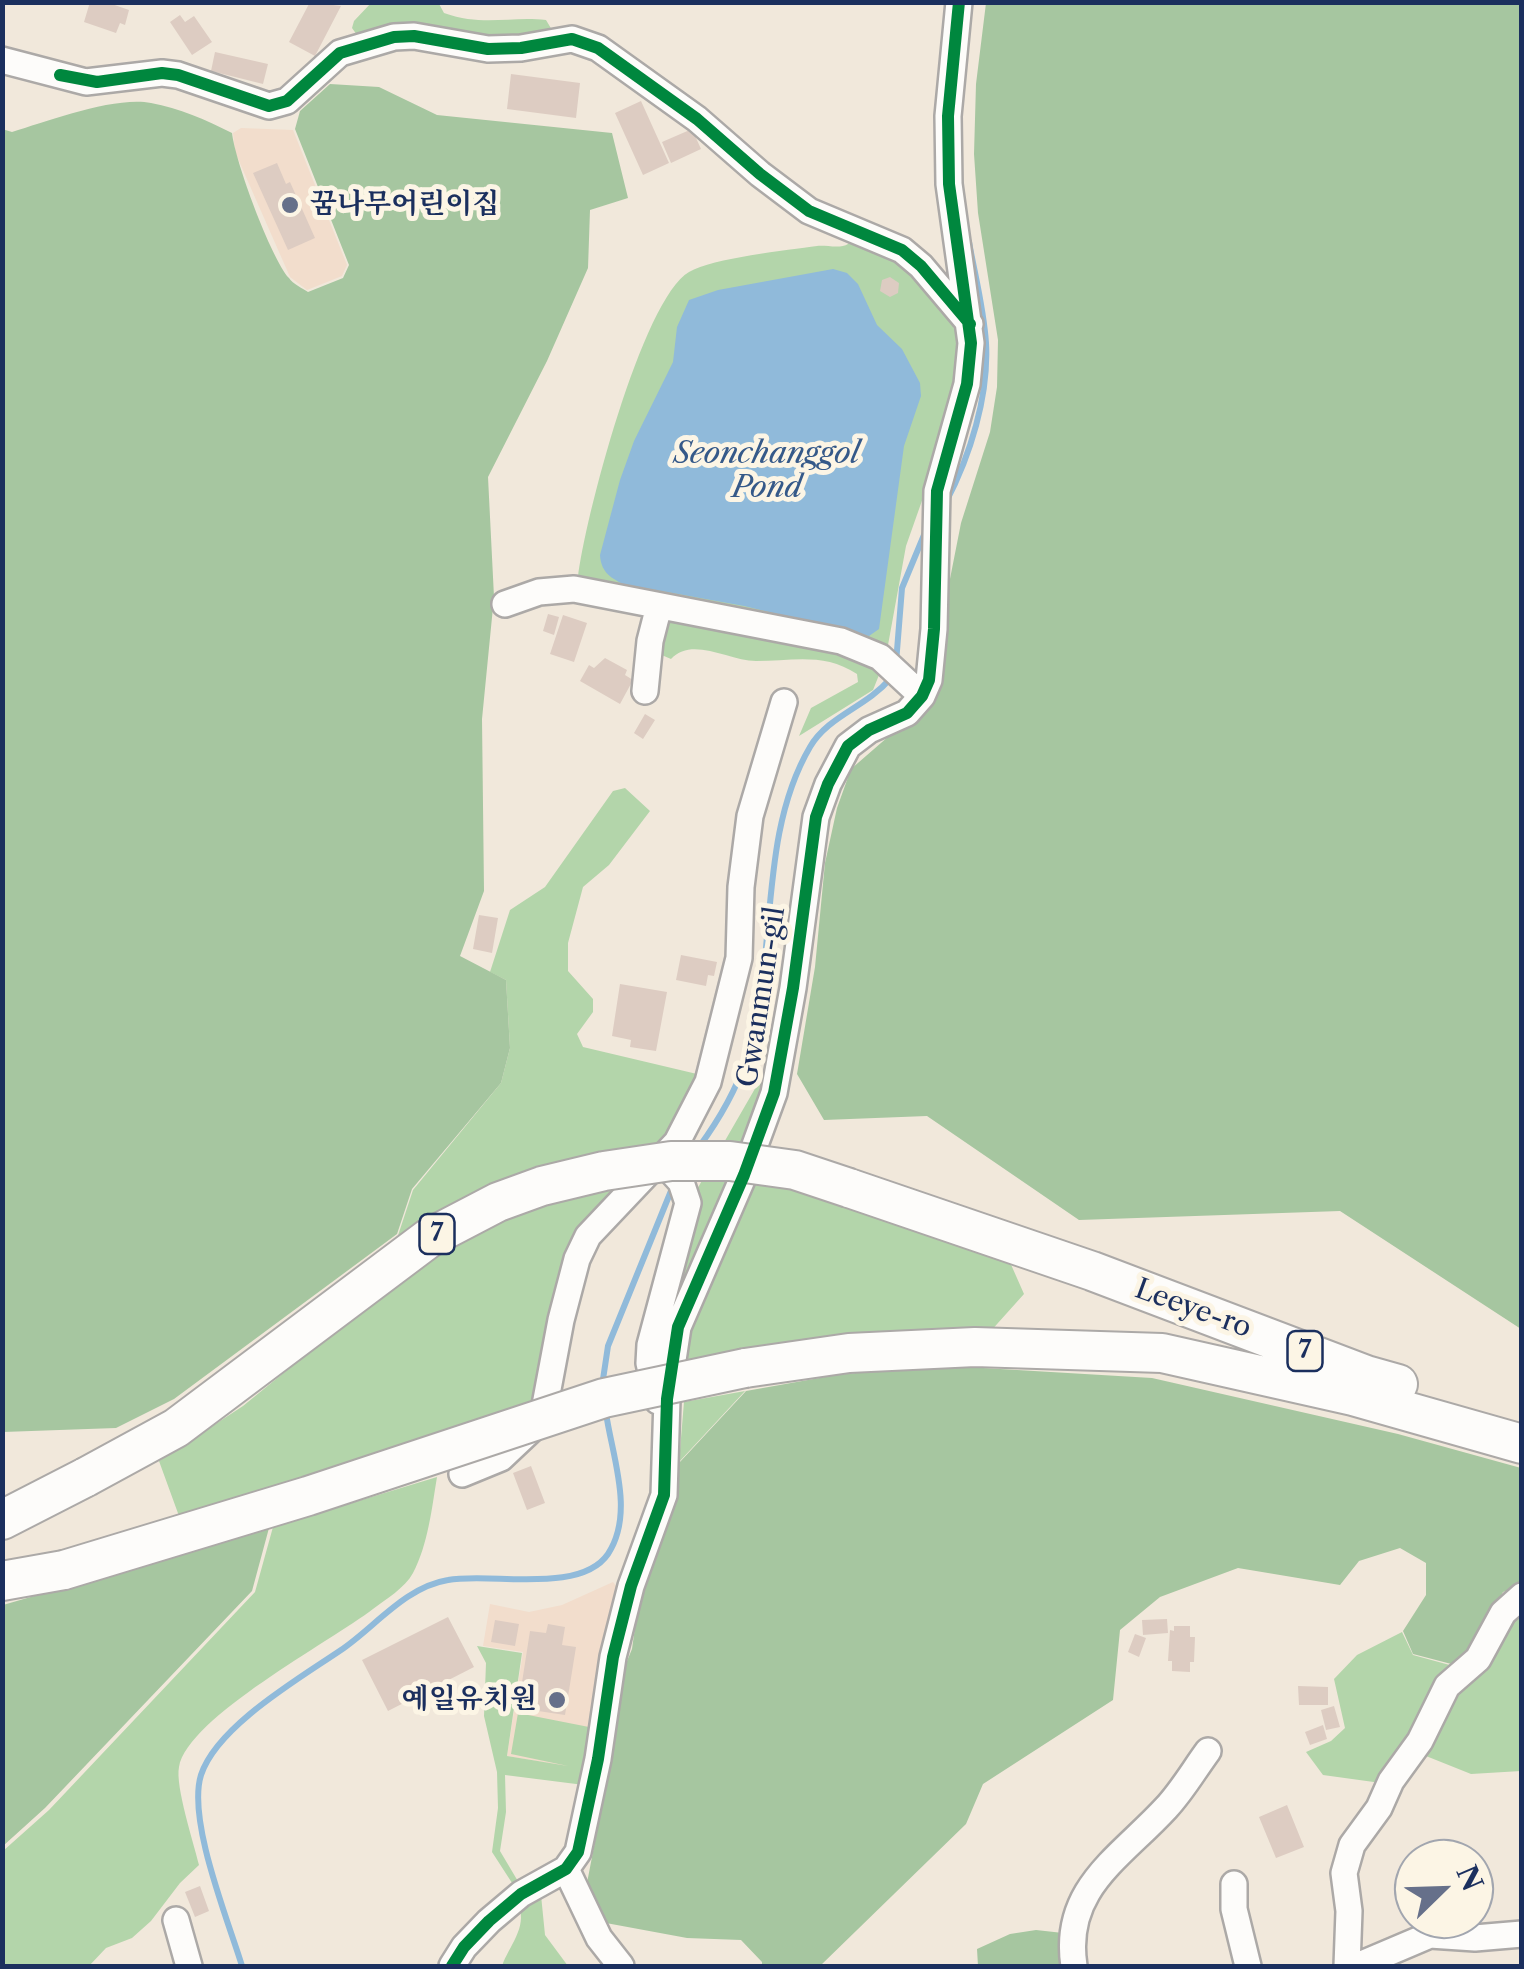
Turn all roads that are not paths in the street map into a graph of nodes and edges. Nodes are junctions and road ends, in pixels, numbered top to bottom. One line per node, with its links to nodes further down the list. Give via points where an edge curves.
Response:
1 (959, 2): 3 (street, via 949,184)
2 (2, 60): 3 (street, via 97,82 178,74 270,106 287,101 340,53 394,37 488,49 580,40 697,119 809,211 902,250)
3 (970, 324): 7 (street, via 967,384 937,491 932,660)
4 (505, 604): 5 (street, via 574,589)
5 (659, 606): 6 (street); 7 (street, via 856,645)
6 (646, 691)
7 (922, 696): 11 (street, Gwanmun-gil, via 907,712 857,736 828,784 810,852 774,1093 683,1313)
8 (784, 702): 9 (street, via 750,816 738,958 715,1061 677,1142)
9 (672, 1172): 11 (street, via 688,1203 650,1345); 13 (street, via 588,1236 536,1425 502,1458)
10 (1522, 1420): 14 (highway, Leeye-ro / 7, bridge, via 1366,1375 1092,1271 795,1170 672,1161 558,1182 498,1202 429,1238 176,1428)
11 (665, 1425): 18 (street, Gwanmun-gil, via 664,1495 631,1586 582,1836)
12 (1522, 1444): 15 (highway, Leeye-ro / 7, bridge, via 1162,1353 974,1347 849,1352 604,1398 308,1496 64,1570)
13 (462, 1474)
14 (2, 1520)
15 (2, 1581)
16 (1522, 1596): 27 (street, via 1503,1613 1478,1658 1447,1686 1420,1741 1352,1845 1344,1873)
17 (1208, 1752): 25 (street, via 1168,1806 1084,1895 1072,1930)
18 (566, 1868): 23 (street, via 510,1902); 24 (street)
19 (1234, 1884): 26 (street)
20 (176, 1920): 22 (street)
21 (1522, 1934): 28 (street, via 1430,1935)
22 (189, 1966)
23 (452, 1966)
24 (620, 1966)
25 (1074, 1966)
26 (1248, 1966)
27 (1347, 1966)
28 (1357, 1966)

